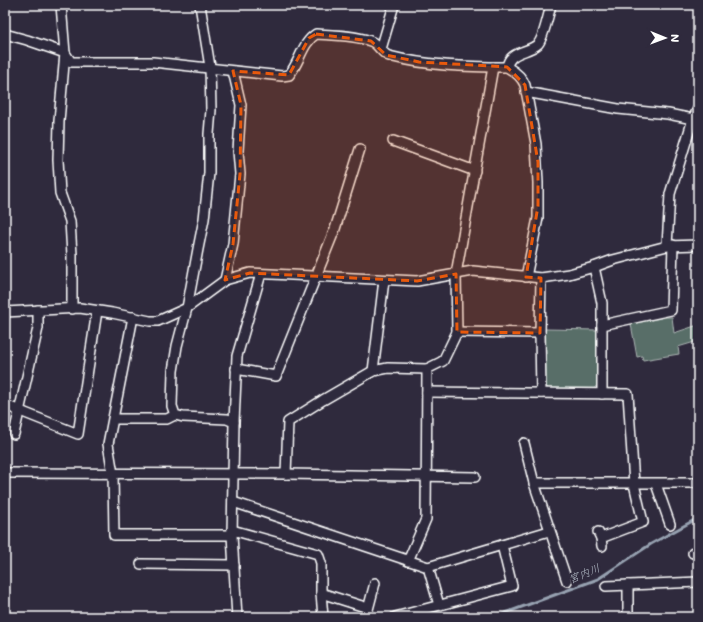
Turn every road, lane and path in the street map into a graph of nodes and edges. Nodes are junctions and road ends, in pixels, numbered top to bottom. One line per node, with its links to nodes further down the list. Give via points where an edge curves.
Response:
1 (61, 5): 7 (street)
2 (200, 5): 8 (street)
3 (394, 5): 6 (street)
4 (551, 5): 10 (street, via 538,44 512,57)
5 (5, 34): 7 (street)
6 (381, 48): 9 (street, via 386,55 419,62); 11 (street, via 371,41 316,34 309,38 289,75)
7 (65, 53): 8 (street, via 72,62 153,62); 29 (street, via 58,160 60,193 70,221)
8 (210, 67): 11 (street); 28 (street, via 209,173 204,219)
9 (493, 67): 10 (street); 17 (street)
10 (507, 67): 12 (street, via 524,80)
11 (233, 71): 26 (street, via 241,105 238,151 240,174 233,244)
12 (526, 92): 14 (street, via 618,109); 24 (street, via 538,162 538,218)
13 (698, 109): 14 (street)
14 (693, 119): 18 (street, via 670,194)
15 (393, 141): 17 (street)
16 (360, 149): 23 (street, via 335,229)
17 (475, 171): 22 (street)
18 (670, 245): 19 (street); 20 (street); 34 (street, via 671,310)
19 (698, 245)
20 (594, 267): 25 (street); 34 (street, via 602,303)
21 (261, 274): 23 (street); 26 (street, via 250,273); 37 (street, via 237,356)
22 (456, 274): 24 (street, via 473,271); 27 (street, via 417,281); 35 (street)
23 (315, 276): 27 (street); 37 (street, via 276,376)
24 (526, 278): 25 (street)
25 (542, 278): 36 (street)
26 (225, 280): 28 (street)
27 (384, 280): 39 (street)
28 (187, 308): 33 (street, via 158,321); 45 (street, via 173,372 172,406)
29 (72, 309): 30 (street); 31 (street)
30 (38, 310): 32 (street); 44 (street, via 38,328)
31 (97, 310): 33 (street); 44 (street, via 78,434)
32 (5, 312)
33 (133, 317): 46 (street)
34 (602, 325): 42 (street)
35 (457, 332): 36 (street); 38 (street, via 443,361)
36 (540, 333): 41 (street)
37 (236, 369): 47 (street)
38 (427, 369): 39 (street, via 388,368); 40 (street)
39 (373, 371): 53 (street, via 288,422)
40 (427, 392): 41 (street); 54 (street)
41 (541, 393): 42 (street)
42 (602, 394): 58 (street, via 628,394)
43 (5, 405): 44 (street)
44 (20, 410): 48 (street)
45 (175, 414): 46 (street, via 167,419); 47 (street, via 182,417 227,419)
46 (114, 419): 51 (street, via 108,444)
47 (234, 422): 52 (street)
48 (14, 434)
49 (524, 443): 56 (street)
50 (5, 473): 51 (street)
51 (113, 474): 52 (street); 63 (street, via 114,535)
52 (233, 474): 53 (street); 60 (street)
53 (286, 474): 54 (street)
54 (426, 476): 55 (street); 66 (street, via 426,519)
55 (475, 477)
56 (534, 483): 58 (street); 62 (street)
57 (698, 483): 59 (street)
58 (634, 484): 59 (street); 64 (street, via 643,522)
59 (656, 484): 61 (street)
60 (233, 502): 63 (street); 66 (street)
61 (670, 524)
62 (549, 531): 65 (street); 70 (street)
63 (232, 533): 68 (street); 75 (street, via 318,554 321,563)
64 (600, 539)
65 (502, 545): 69 (street); 76 (street, via 512,586)
66 (408, 561): 69 (street)
67 (141, 564): 68 (street)
68 (234, 565): 78 (street)
69 (428, 567): 76 (street)
70 (567, 581)
71 (698, 582): 73 (street)
72 (375, 584): 77 (street)
73 (628, 585): 74 (street); 81 (street)
74 (606, 586)
75 (321, 592): 77 (street); 79 (street)
76 (439, 605): 80 (street)
77 (367, 612)
78 (237, 617)
79 (323, 617)
80 (395, 617)
81 (628, 617)

